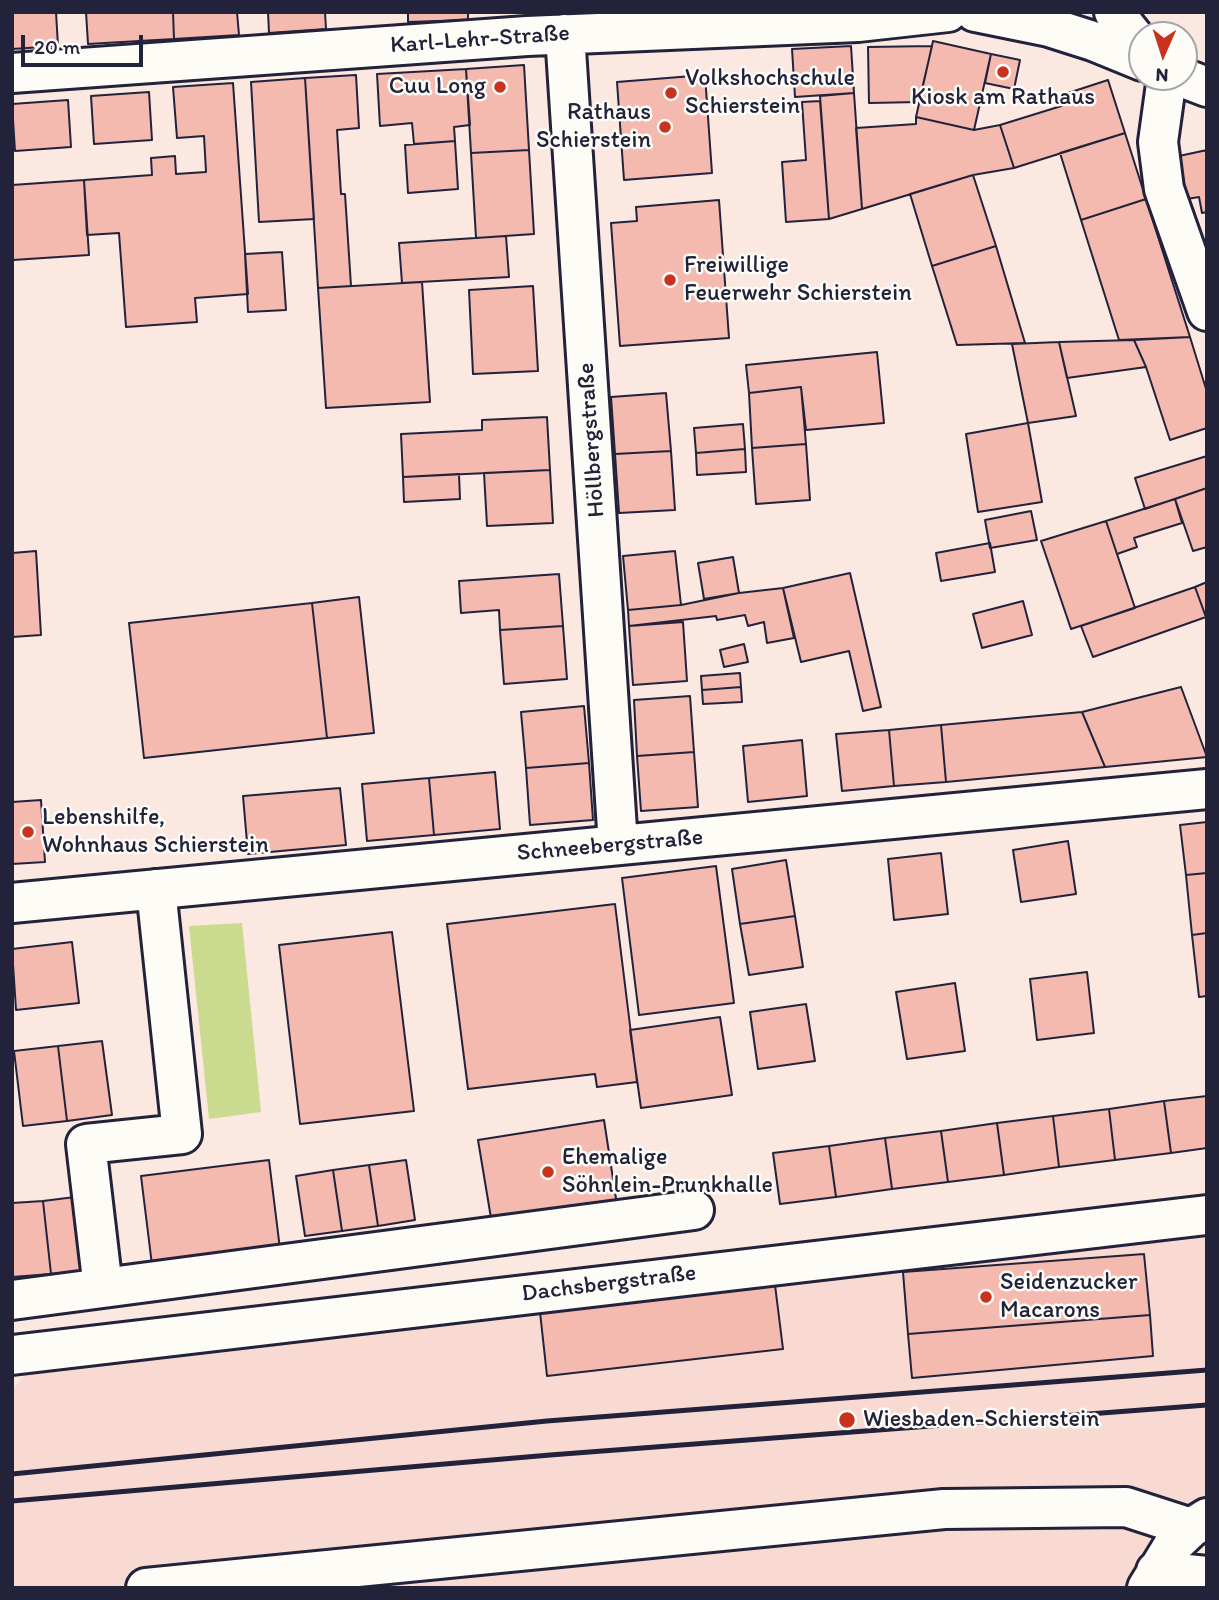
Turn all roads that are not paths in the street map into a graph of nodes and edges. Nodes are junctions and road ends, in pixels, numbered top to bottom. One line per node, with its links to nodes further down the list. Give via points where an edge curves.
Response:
1 (948, 12): 5 (street, Karl-Lehr-Straße, via 858,22)
2 (975, 12): 6 (street, via 1049,27)
3 (1114, 12): 4 (street)
4 (1128, 30)
5 (565, 34): 7 (street, Karl-Lehr-Straße); 11 (street, Höllbergstraße)
6 (1128, 55)
7 (12, 73)
8 (1165, 91): 9 (street, via 1158,142 1164,189)
9 (1207, 311)
10 (1207, 789): 11 (street, Schneebergstraße)
11 (618, 845): 12 (street, Schneebergstraße)
12 (156, 889): 13 (street, Schneebergstraße); 16 (street, via 182,1134 86,1144)
13 (12, 903)
14 (694, 1210): 16 (street)
15 (1207, 1215): 18 (street, Dachsbergstraße)
16 (103, 1287): 17 (street)
17 (12, 1300)
18 (12, 1355)
19 (1199, 1523): 21 (street, via 1174,1544); 22 (street, via 1126,1507 944,1509)
20 (1207, 1576): 21 (street)
21 (1151, 1580)
22 (146, 1588)

